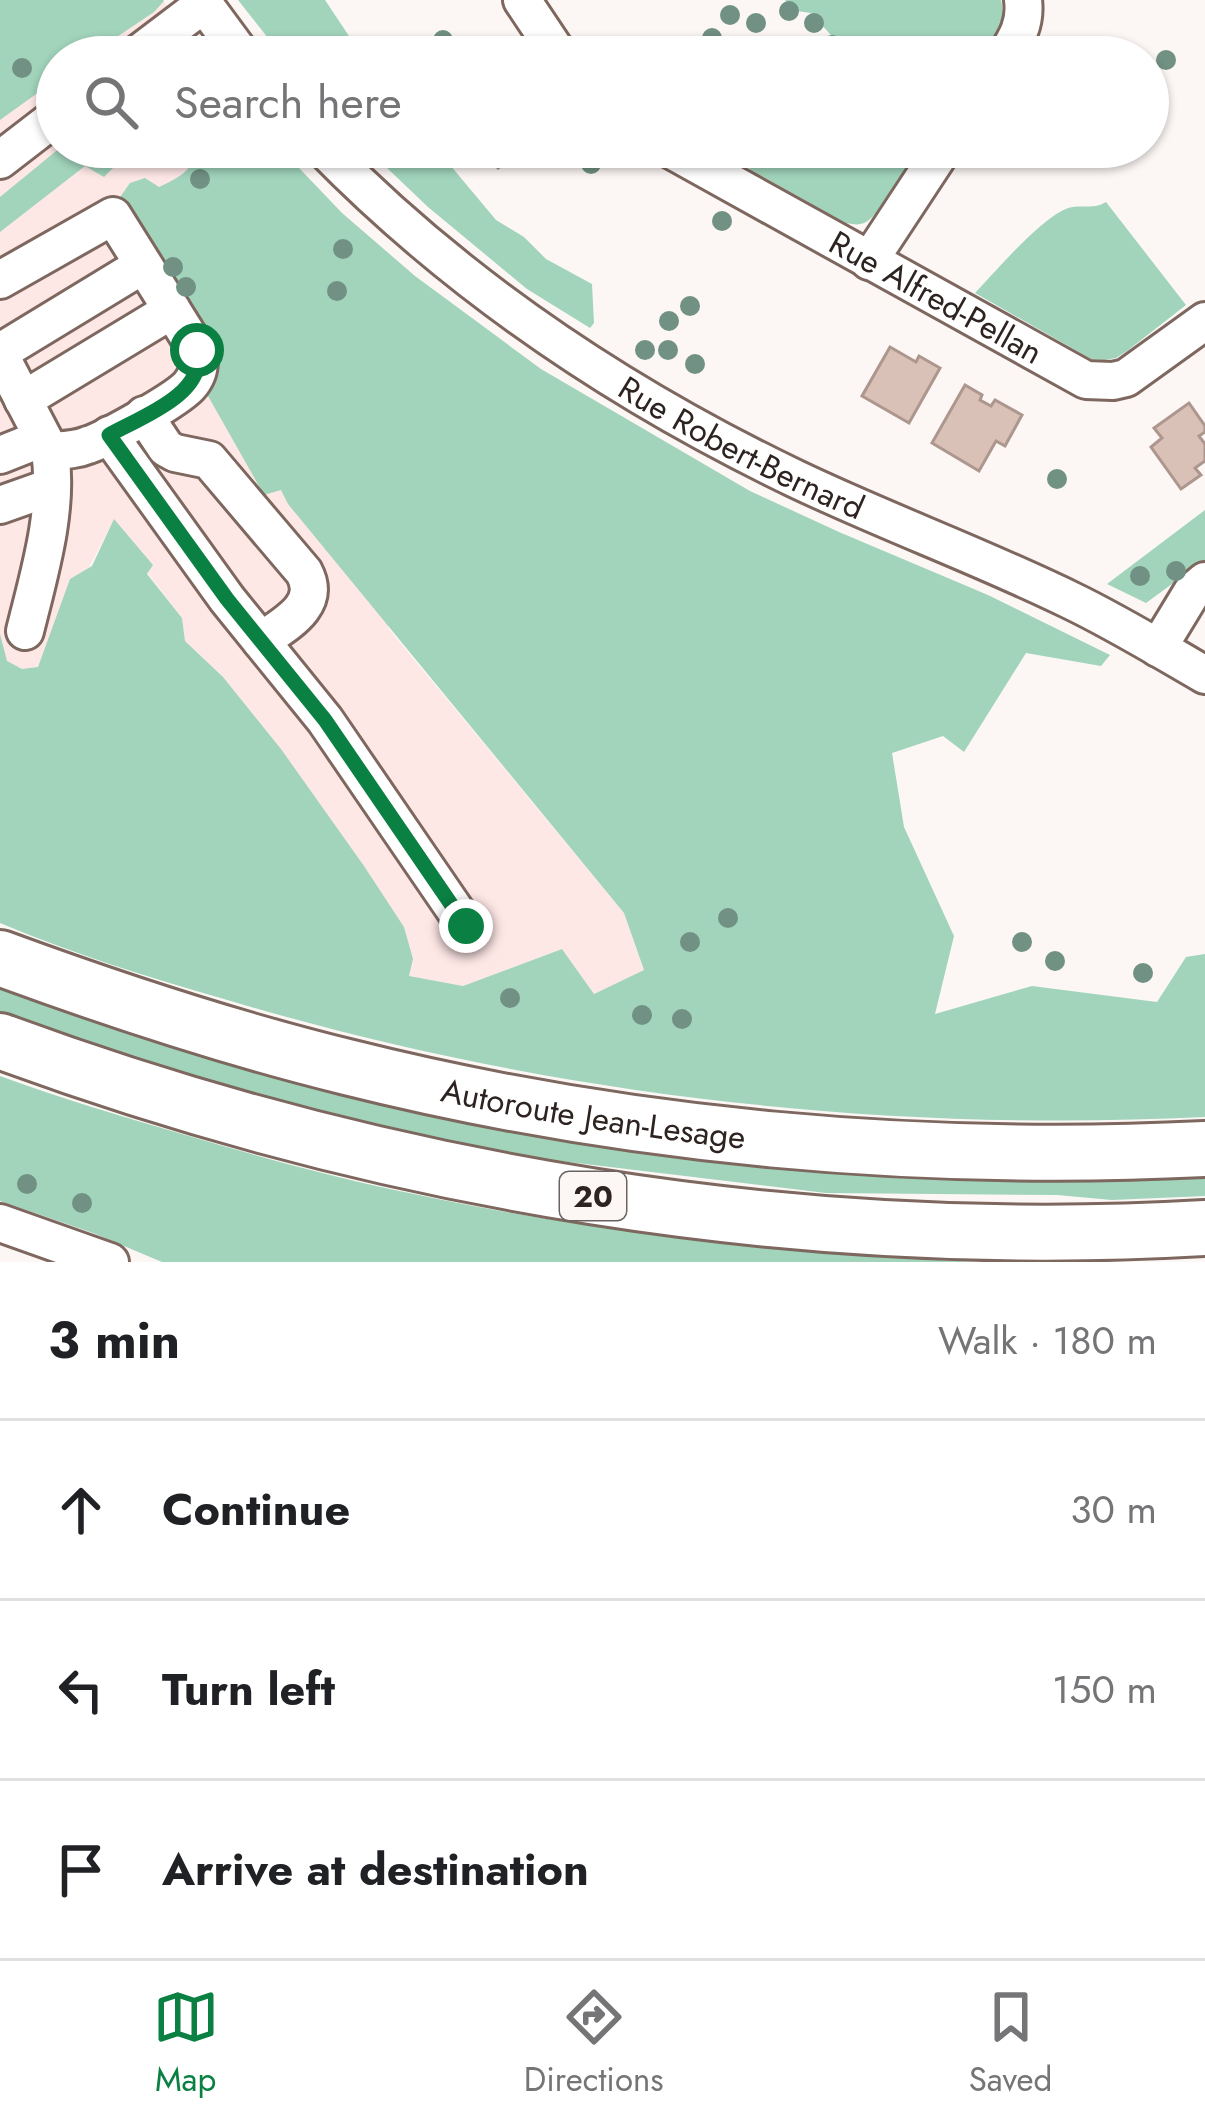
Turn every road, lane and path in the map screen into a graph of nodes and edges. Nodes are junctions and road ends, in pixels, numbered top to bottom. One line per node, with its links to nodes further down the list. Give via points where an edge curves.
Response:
1 (522, 0): 6 (street)
2 (1023, 0): 7 (street)
3 (202, 2): 4 (street); 5 (street)
4 (160, 36)
5 (228, 36)
6 (546, 36)
7 (1017, 36)
8 (36, 132): 9 (street)
9 (0, 160)
10 (344, 168): 28 (street, Rue Robert-Bernard, via 424,244 608,375 796,479)
11 (703, 168): 13 (street, Rue Alfred-Pellan)
12 (930, 168): 13 (street)
13 (869, 261): 17 (street, Rue Alfred-Pellan, via 1086,380 1126,379)
14 (143, 265): 15 (street, via 113,216); 16 (street); 18 (street)
15 (0, 280)
16 (172, 310): 19 (street); 20 (street, via 197,350 197,373 189,387)
17 (1205, 321)
18 (0, 354): 19 (street)
19 (23, 400): 23 (street)
20 (144, 415): 21 (street); 27 (street, via 166,448 209,460 310,583 304,608)
21 (109, 435): 23 (street); 27 (street)
22 (0, 455): 23 (street)
23 (48, 459): 24 (street); 26 (street)
24 (0, 505)
25 (1205, 580): 28 (street)
26 (25, 631)
27 (261, 641): 30 (street)
28 (1158, 648): 29 (street, Rue Robert-Bernard)
29 (1205, 674)
30 (466, 926)
31 (0, 958): 33 (highway, Autoroute Jean-Lesage, via 317,1060 614,1119 904,1149)
32 (0, 1041): 35 (highway, 20, via 305,1137 557,1190 915,1229)
33 (1205, 1149)
34 (0, 1223): 36 (street)
35 (1205, 1228)
36 (110, 1262)

